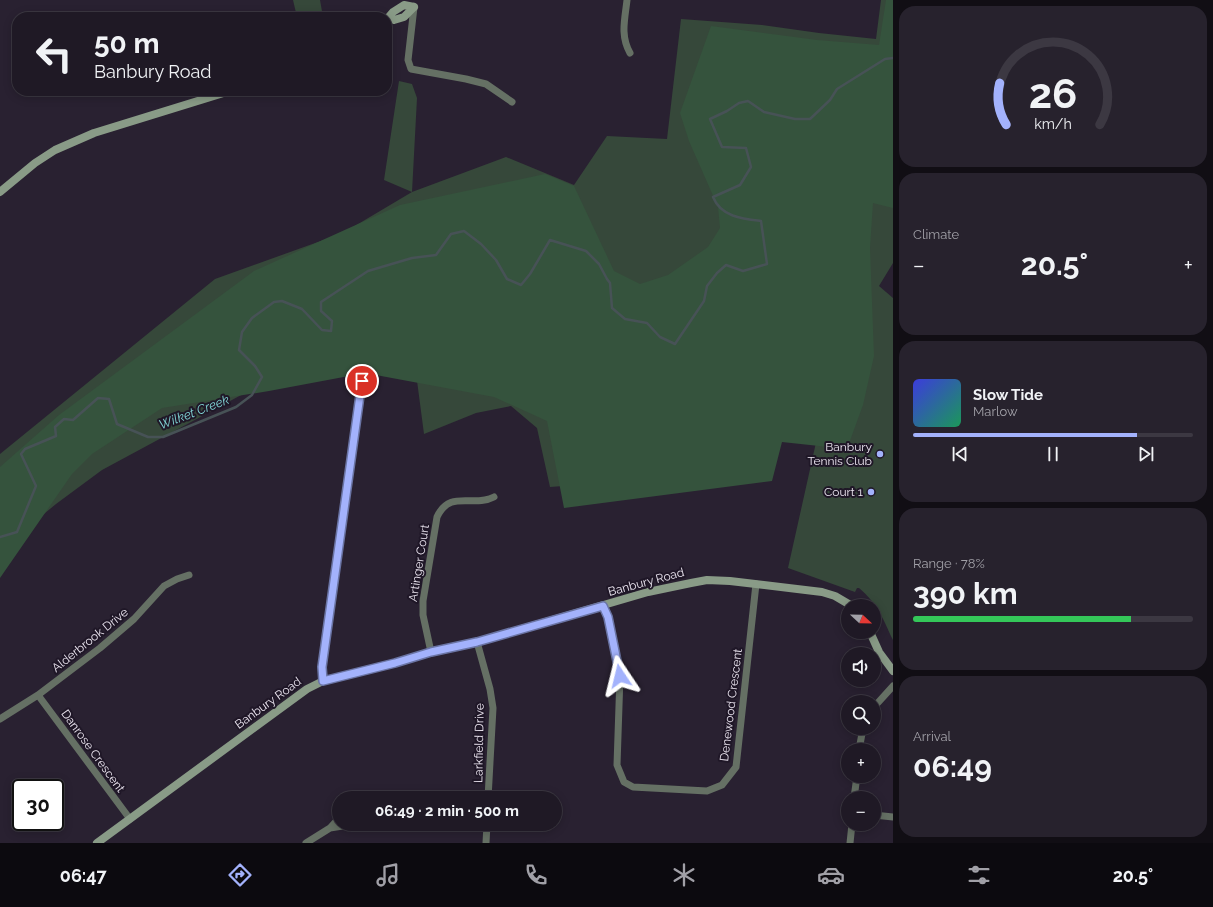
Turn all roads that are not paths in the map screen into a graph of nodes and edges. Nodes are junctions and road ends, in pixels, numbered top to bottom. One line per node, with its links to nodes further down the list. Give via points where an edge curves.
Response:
1 (627, 0): 4 (street, via 623,31)
2 (415, 3): 3 (street, via 404,17); 6 (street, via 408,60 411,69 486,84)
3 (392, 19)
4 (630, 53)
5 (214, 96): 7 (street, via 94,133 35,163)
6 (512, 102)
7 (0, 192)
8 (362, 381): 18 (street, via 322,667)
9 (494, 497): 16 (street, Artinger Court, via 489,500 449,502 440,510 437,517 423,601 425,629)
10 (189, 575): 20 (street, Alderbrook Drive, via 164,586 134,619)
11 (756, 584): 12 (street, Banbury Road, via 822,592); 13 (street, Banbury Road, via 707,580 648,592); 13 (street, Denewood Crescent, via 736,767 722,785 706,791 633,787 624,782 617,765 620,676 608,617)
12 (841, 600)
13 (603, 606): 15 (street, Banbury Road)
14 (873, 639): 17 (street)
15 (477, 642): 16 (street, Banbury Road); 23 (street, Larkfield Drive, via 493,708)
16 (431, 652): 18 (street, Banbury Road)
17 (893, 671)
18 (323, 681): 26 (street, Banbury Road, via 307,688)
19 (893, 686): 21 (street)
20 (38, 695): 22 (street, Alderbrook Drive); 26 (street, Danrose Crescent)
21 (881, 699)
22 (0, 719)
23 (488, 791)
24 (881, 816): 25 (street)
25 (893, 817)
26 (130, 819): 30 (street, Banbury Road)
27 (330, 828): 31 (street)
28 (487, 831): 32 (street)
29 (851, 831): 33 (street)
30 (96, 843)
31 (306, 843)
32 (486, 843)
33 (850, 843)

